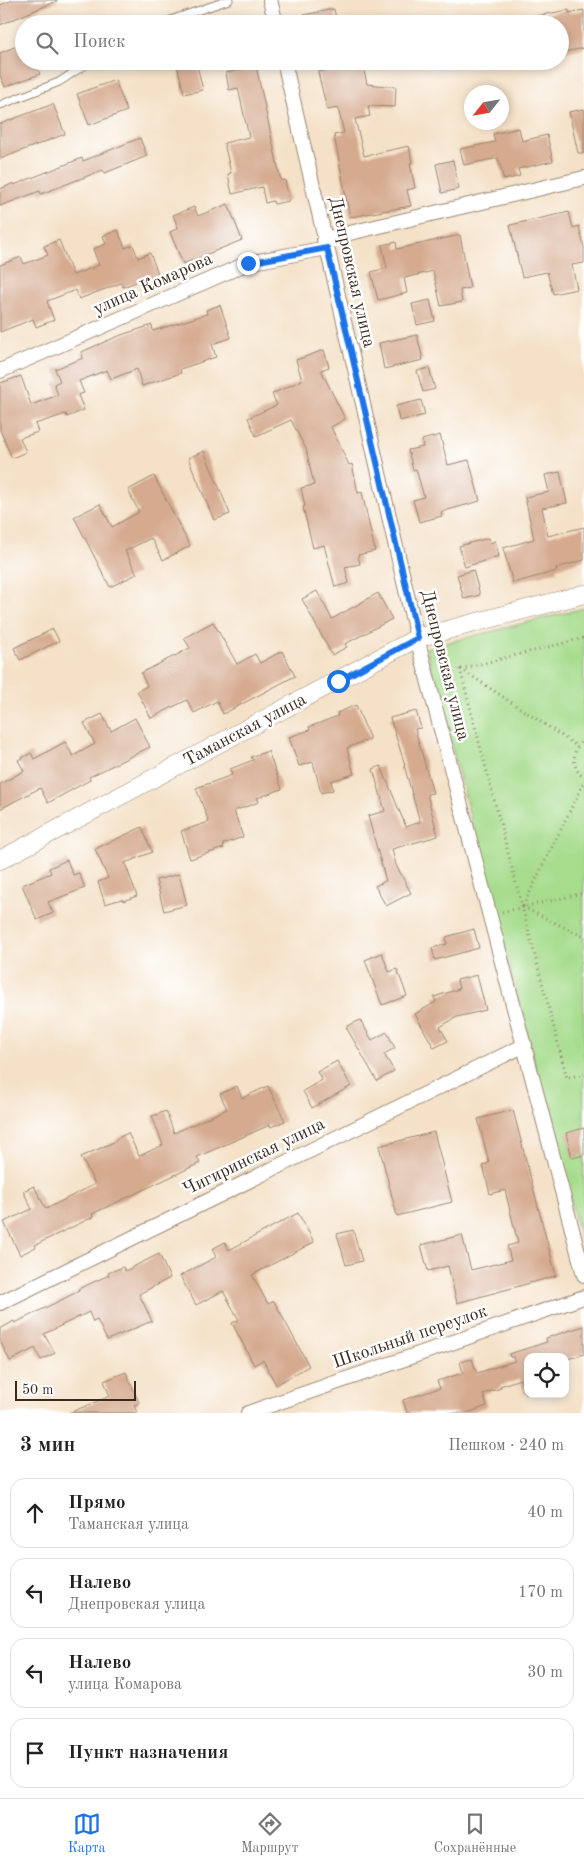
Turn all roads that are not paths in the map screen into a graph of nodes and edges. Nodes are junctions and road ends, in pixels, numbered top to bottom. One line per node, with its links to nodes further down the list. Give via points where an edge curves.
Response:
1 (229, 0): 3 (lane)
2 (270, 0): 4 (street)
3 (185, 15)
4 (274, 15)
5 (77, 70): 7 (lane, via 59,82)
6 (286, 70): 9 (street, Днепровская улица)
7 (0, 105)
8 (584, 178): 9 (street, улица Комарова)
9 (326, 243): 10 (street, улица Комарова, via 248,263); 12 (street, Днепровская улица)
10 (0, 371)
11 (584, 594): 12 (street, Таманская улица)
12 (418, 638): 13 (street, Таманская улица); 14 (street, Днепровская улица)
13 (0, 860)
14 (525, 1045): 15 (street, Днепровская улица); 17 (street, Чигиринская улица)
15 (584, 1275)
16 (584, 1297): 18 (street, Школьный переулок)
17 (0, 1303)
18 (248, 1413)

